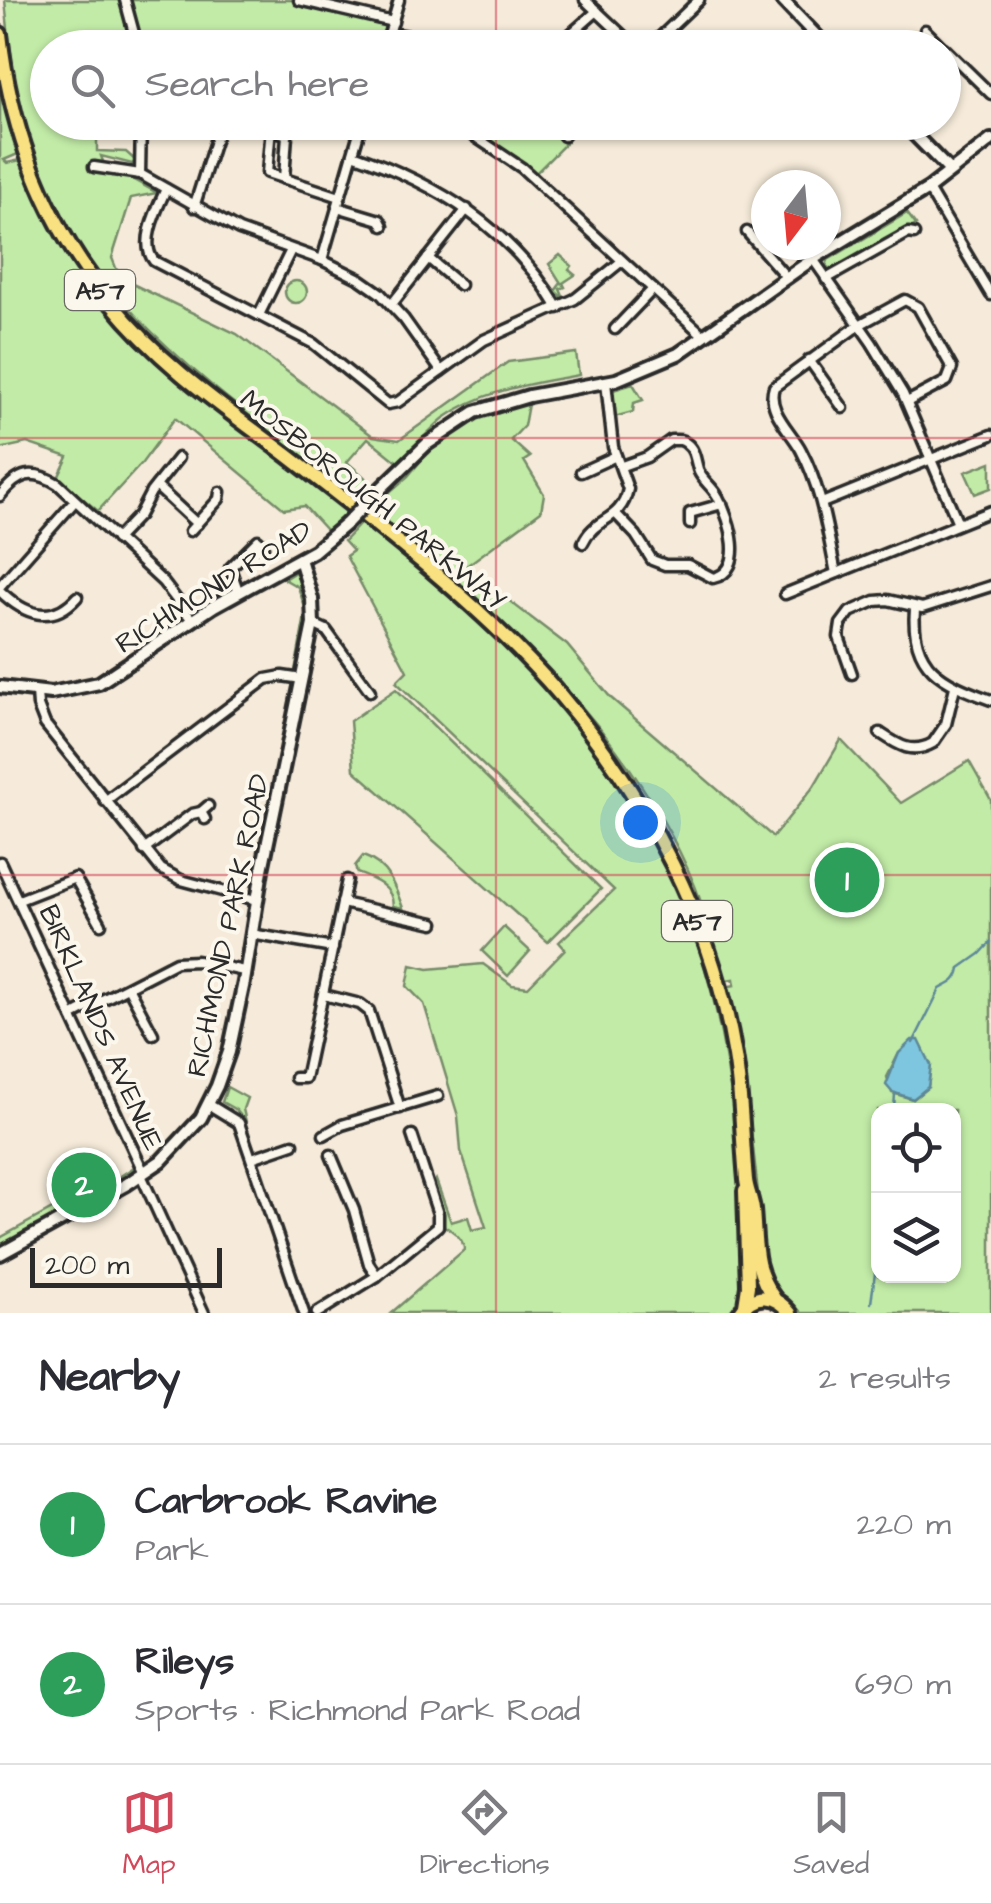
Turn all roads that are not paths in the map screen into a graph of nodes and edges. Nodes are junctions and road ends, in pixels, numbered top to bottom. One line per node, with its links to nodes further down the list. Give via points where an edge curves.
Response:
1 (126, 0): 9 (street)
2 (299, 0): 8 (street)
3 (399, 0): 8 (street)
4 (585, 0): 7 (street)
5 (699, 0): 13 (street)
6 (782, 0): 14 (main road)
7 (597, 11): 11 (street); 12 (street)
8 (392, 22): 10 (street)
9 (134, 30)
10 (391, 30)
11 (576, 30)
12 (617, 30)
13 (664, 30)
14 (811, 30)
15 (0, 34): 131 (highway, MOSBOROUGH PARKWAY / A57, via 11,104 35,178 68,243 113,306 170,365 384,531 479,614 560,695 621,775 679,878 717,976 735,1057)
16 (961, 65): 17 (street)
17 (991, 94)
18 (141, 140): 29 (street)
19 (215, 140): 34 (street)
20 (270, 140): 30 (street, via 266,169)
21 (288, 140): 30 (street)
22 (357, 140): 26 (street)
23 (480, 140): 47 (street, via 522,168)
24 (920, 140): 28 (main road)
25 (991, 140): 28 (main road, RICHMOND ROAD)
26 (353, 154): 33 (street); 36 (street, via 411,176)
27 (94, 167): 29 (street)
28 (950, 171): 32 (main road, RICHMOND ROAD)
29 (140, 174): 31 (street)
30 (284, 179): 33 (street)
31 (166, 189): 34 (street); 58 (street, via 148,242 150,258)
32 (928, 189): 41 (main road, RICHMOND ROAD); 55 (street)
33 (340, 197): 35 (street)
34 (194, 206): 42 (street)
35 (337, 207): 37 (street); 46 (street)
36 (467, 209): 45 (street); 57 (street, via 512,248)
37 (383, 226)
38 (747, 232): 40 (street)
39 (914, 234): 52 (street)
40 (751, 238)
41 (841, 242)
42 (291, 250): 46 (street); 58 (street)
43 (751, 251): 44 (street)
44 (748, 254)
45 (428, 258): 53 (street); 56 (street)
46 (322, 260): 56 (street)
47 (622, 260): 54 (street); 57 (street, via 596,286)
48 (770, 260): 51 (street)
49 (812, 260): 51 (main road, RICHMOND ROAD)
50 (814, 260): 52 (street)
51 (787, 278): 61 (main road, RICHMOND ROAD)
52 (826, 279): 59 (street)
53 (460, 285)
54 (654, 289): 60 (street); 61 (street)
55 (991, 294)
56 (392, 304): 63 (street)
57 (558, 308): 63 (street, via 484,340)
58 (259, 315): 63 (street, via 314,344 386,403 398,402)
59 (860, 325): 62 (street); 65 (street); 65 (street, via 905,300 918,307 936,336 950,377)
60 (615, 329)
61 (704, 336): 64 (main road, RICHMOND ROAD, via 645,370)
62 (809, 360): 66 (street); 77 (street, via 779,382 771,399 806,459)
63 (440, 371)
64 (606, 382): 68 (street); 86 (main road, RICHMOND ROAD, bridge, via 475,412 442,432)
65 (906, 402): 70 (street)
66 (843, 408)
67 (991, 435): 70 (street)
68 (616, 456): 71 (street); 72 (street)
69 (178, 458): 73 (street)
70 (931, 459): 77 (street); 81 (street)
71 (622, 466): 78 (street, via 668,441 682,441); 80 (street, via 628,490)
72 (581, 472)
73 (156, 486): 74 (street, via 193,528); 83 (street)
74 (220, 492)
75 (0, 496): 76 (street, via 19,476 37,473)
76 (76, 501): 83 (street); 89 (street)
77 (822, 503): 87 (street)
78 (722, 504): 80 (street, via 734,562 713,578 688,564 652,560); 82 (street, via 690,514)
79 (991, 510): 81 (street)
80 (616, 514): 84 (street, via 595,525)
81 (958, 523): 87 (street)
82 (690, 524)
83 (116, 539): 94 (street)
84 (583, 543)
85 (263, 546): 90 (street, via 258,540 230,568)
86 (300, 559): 90 (main road, RICHMOND ROAD); 95 (main road, RICHMOND PARK ROAD)
87 (836, 573): 91 (street)
88 (991, 586): 93 (street)
89 (0, 589): 92 (street, via 32,614)
90 (239, 593): 94 (main road, RICHMOND ROAD)
91 (784, 594)
92 (75, 604)
93 (915, 609): 96 (street, via 876,601 844,618 838,636); 99 (street, via 920,652)
94 (192, 620): 101 (main road, RICHMOND ROAD, via 100,684)
95 (313, 624): 97 (main road, RICHMOND PARK ROAD); 100 (street, via 326,630)
96 (852, 674)
97 (302, 680): 104 (street, via 266,679); 110 (main road, RICHMOND PARK ROAD)
98 (0, 686): 101 (main road, RICHMOND ROAD)
99 (955, 687): 102 (street); 103 (street, via 946,724 933,743 902,747)
100 (370, 691)
101 (37, 692): 104 (street, via 45,724)
102 (991, 700)
103 (880, 733)
104 (105, 802): 106 (street)
105 (204, 812): 106 (street)
106 (144, 850): 110 (street, via 174,878)
107 (0, 862): 109 (street, BIRKLANDS AVENUE)
108 (347, 880): 111 (street)
109 (19, 900): 113 (street, BIRKLANDS AVENUE, via 75,878); 119 (street, BIRKLANDS AVENUE)
110 (256, 900): 114 (main road, RICHMOND PARK ROAD)
111 (342, 903): 112 (street); 115 (street)
112 (434, 923)
113 (101, 924)
114 (251, 934): 115 (street); 116 (main road, RICHMOND PARK ROAD)
115 (333, 948): 118 (street)
116 (244, 971): 117 (street, via 185,961); 123 (main road, RICHMOND PARK ROAD, via 229,1052)
117 (128, 987): 119 (street); 120 (street)
118 (324, 995): 121 (street, via 306,1074); 124 (street, via 369,1011)
119 (73, 1015): 130 (street, BIRKLANDS AVENUE)
120 (153, 1034)
121 (296, 1078)
122 (438, 1096): 124 (street)
123 (208, 1104): 129 (street, via 239,1123); 130 (main road, RICHMOND PARK ROAD, via 175,1148)
124 (400, 1108): 126 (street)
125 (412, 1134): 133 (street, via 439,1221)
126 (324, 1135)
127 (293, 1144): 129 (street)
128 (332, 1154): 133 (street)
129 (252, 1158): 138 (street)
130 (142, 1174): 132 (main road, RICHMOND PARK ROAD); 137 (street, BIRKLANDS AVENUE)
131 (746, 1184): 134 (highway, MOSBOROUGH PARKWAY / A57, via 756,1266); 135 (highway, MOSBOROUGH PARKWAY / A57)
132 (0, 1254)
133 (376, 1276): 139 (street)
134 (774, 1298): 135 (highway, A57, via 759,1297); 136 (highway, A57)
135 (743, 1309)
136 (789, 1312)
137 (204, 1313)
138 (304, 1313)
139 (318, 1313)

